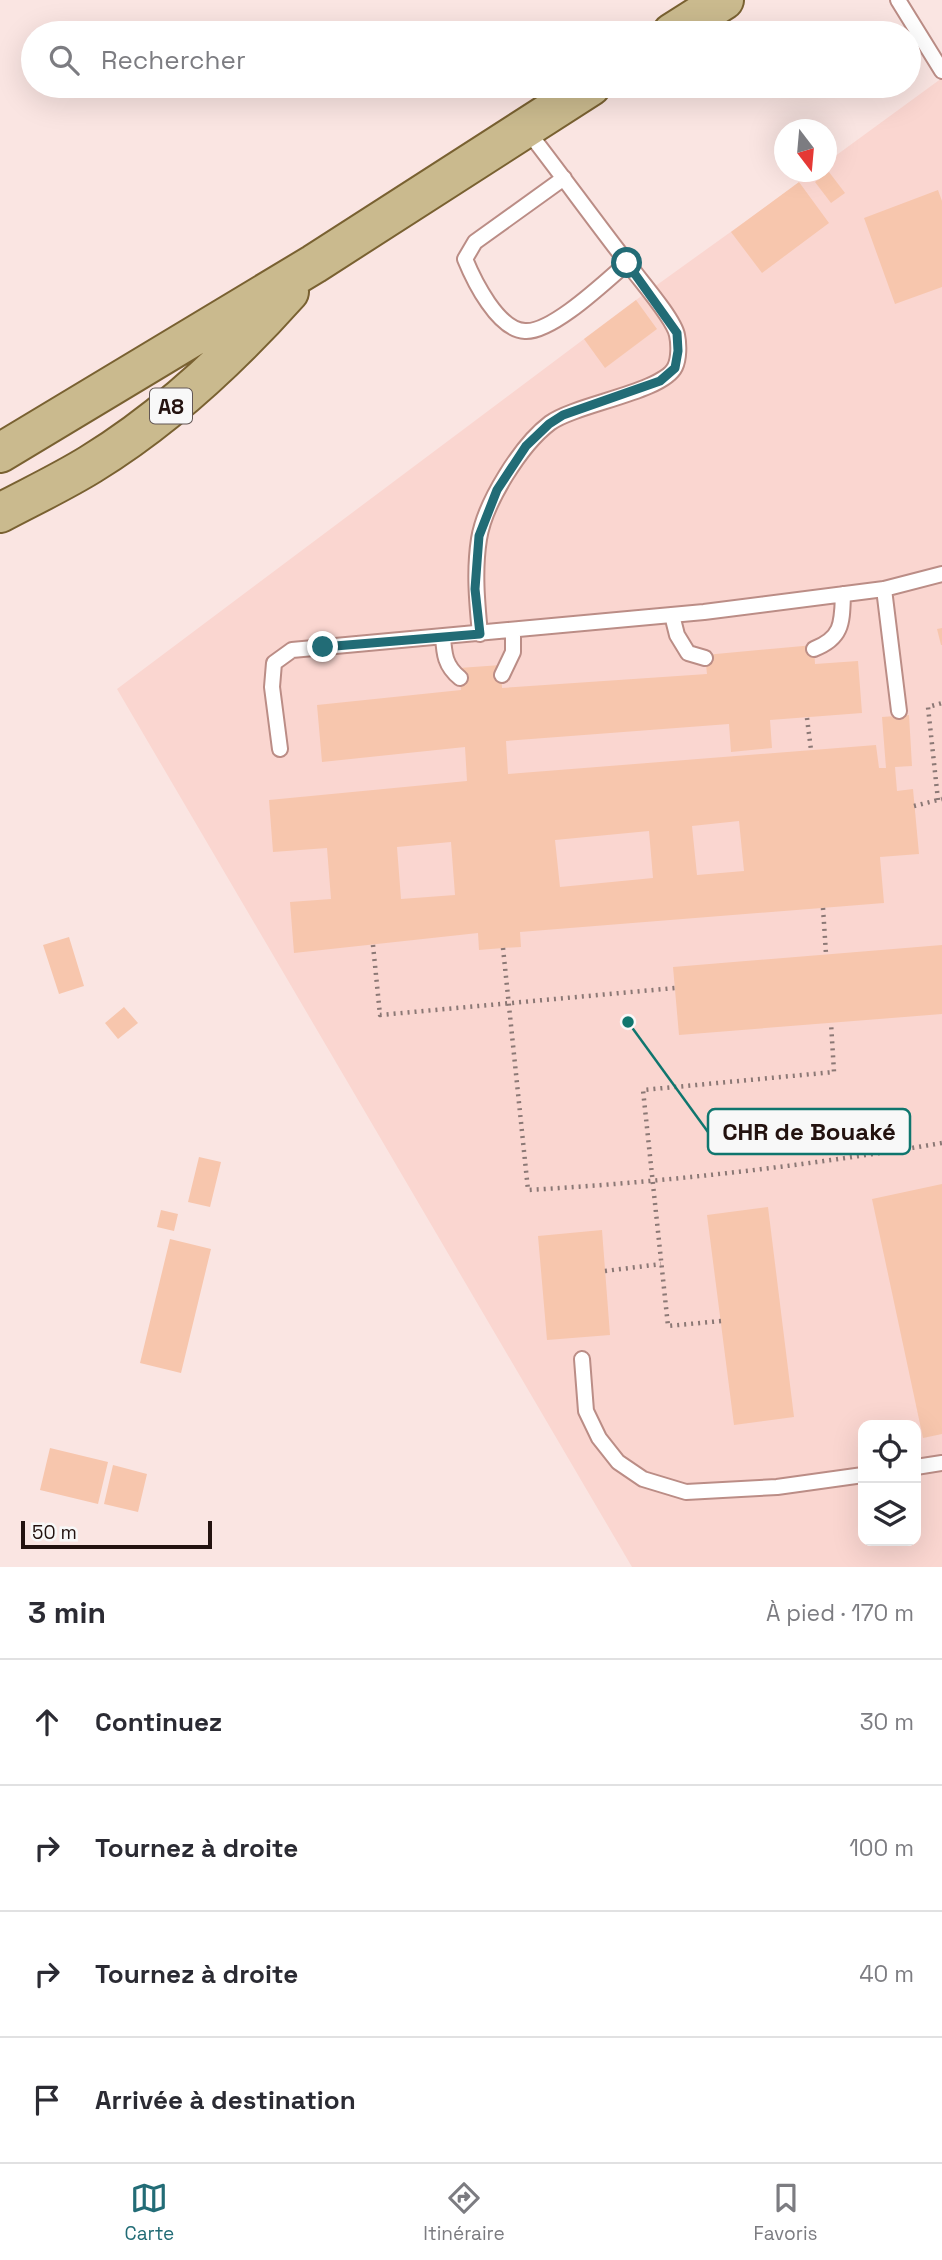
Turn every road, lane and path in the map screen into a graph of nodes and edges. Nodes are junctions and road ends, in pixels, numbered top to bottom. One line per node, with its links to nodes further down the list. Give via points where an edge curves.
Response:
1 (724, 0): 3 (main road)
2 (898, 0): 4 (lane)
3 (691, 21)
4 (911, 21)
5 (921, 37): 6 (lane)
6 (942, 71)
7 (572, 98): 8 (main road, A8)
8 (526, 128): 9 (lane); 11 (main road, A8)
9 (564, 177): 10 (lane); 10 (lane, via 475,242 465,259 474,282 505,324 525,331 549,326)
10 (627, 263): 19 (lane, via 677,333 675,368 660,381 563,415 526,446 497,490 479,536 475,589)
11 (314, 264): 12 (main road, A8); 13 (main road, A8, via 248,339 193,390 90,465)
12 (0, 453)
13 (0, 513)
14 (942, 574): 15 (lane)
15 (884, 589): 16 (lane); 26 (lane)
16 (843, 594): 17 (lane); 21 (lane, via 836,634)
17 (672, 615): 18 (lane); 22 (lane, via 688,653)
18 (513, 631): 19 (lane); 23 (lane, via 513,652)
19 (480, 634): 20 (lane)
20 (443, 636): 24 (lane, via 449,669); 28 (lane, via 292,650 274,663 272,687)
21 (814, 649)
22 (705, 659)
23 (502, 675)
24 (460, 678)
25 (942, 703): 30 (path, via 928,707)
26 (899, 711)
27 (807, 718): 29 (path)
28 (280, 749)
29 (811, 750)
30 (940, 799): 31 (path)
31 (914, 806)
32 (823, 908): 35 (path)
33 (373, 945): 37 (path, via 380,1015)
34 (503, 948): 37 (path)
35 (826, 954)
36 (675, 988): 37 (path)
37 (508, 1003): 40 (path, via 528,1190)
38 (831, 1023): 40 (path, via 834,1072 643,1090)
39 (942, 1143): 40 (path)
40 (653, 1181): 41 (path)
41 (661, 1264): 42 (path); 43 (path, via 668,1326)
42 (605, 1271)
43 (720, 1321)
44 (582, 1359): 47 (lane, via 586,1411 599,1438 618,1462 643,1479 686,1492 777,1487)
45 (942, 1463): 46 (lane)
46 (921, 1466)
47 (858, 1476)

